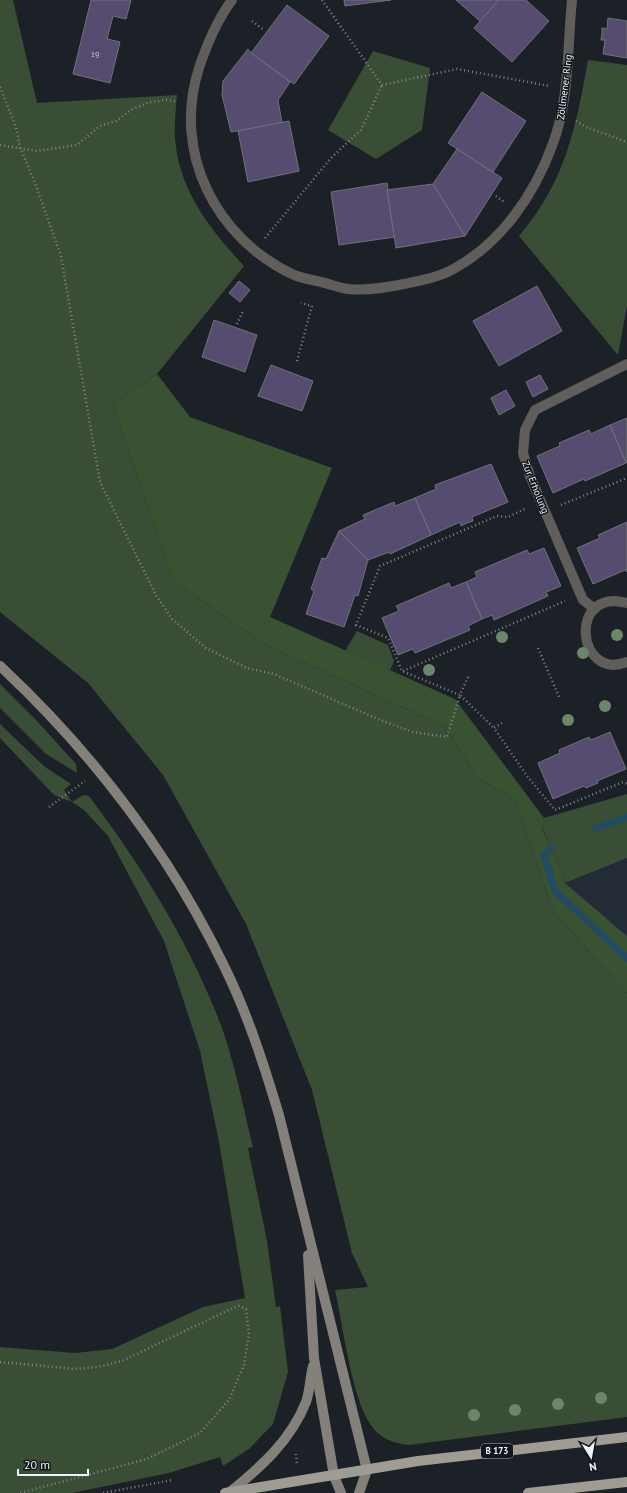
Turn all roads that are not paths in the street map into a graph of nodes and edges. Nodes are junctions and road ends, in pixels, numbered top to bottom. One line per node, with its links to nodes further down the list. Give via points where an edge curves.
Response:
1 (232, 0): 2 (street, Zöllmener Ring, via 207,45 192,90 191,122 195,155 206,191 226,222 254,251 295,275 347,289 379,289 432,278 457,268 490,242 518,212 540,175 562,118)
2 (572, 0)
3 (627, 364): 5 (street, Zur Erholung, via 535,410 525,430 522,454 530,476 583,600)
4 (627, 603): 5 (street, via 618,600 606,602)
5 (595, 609): 6 (street, via 588,617 585,628 585,639 590,650 597,658 607,663)
6 (627, 662)
7 (0, 666): 8 (main road, via 45,710 98,771 148,836 188,898 225,968 262,1059 280,1115)
8 (307, 1231): 9 (main road); 11 (main road)
9 (314, 1358): 12 (main road); 14 (main road, via 306,1401 295,1425 260,1468)
10 (627, 1437): 11 (main road, B 173, via 418,1461)
11 (367, 1470): 12 (main road, B 173); 16 (main road)
12 (334, 1476): 14 (main road, B 173); 15 (main road)
13 (627, 1482): 17 (main road)
14 (228, 1493)
15 (341, 1493)
16 (359, 1493)
17 (528, 1493)

